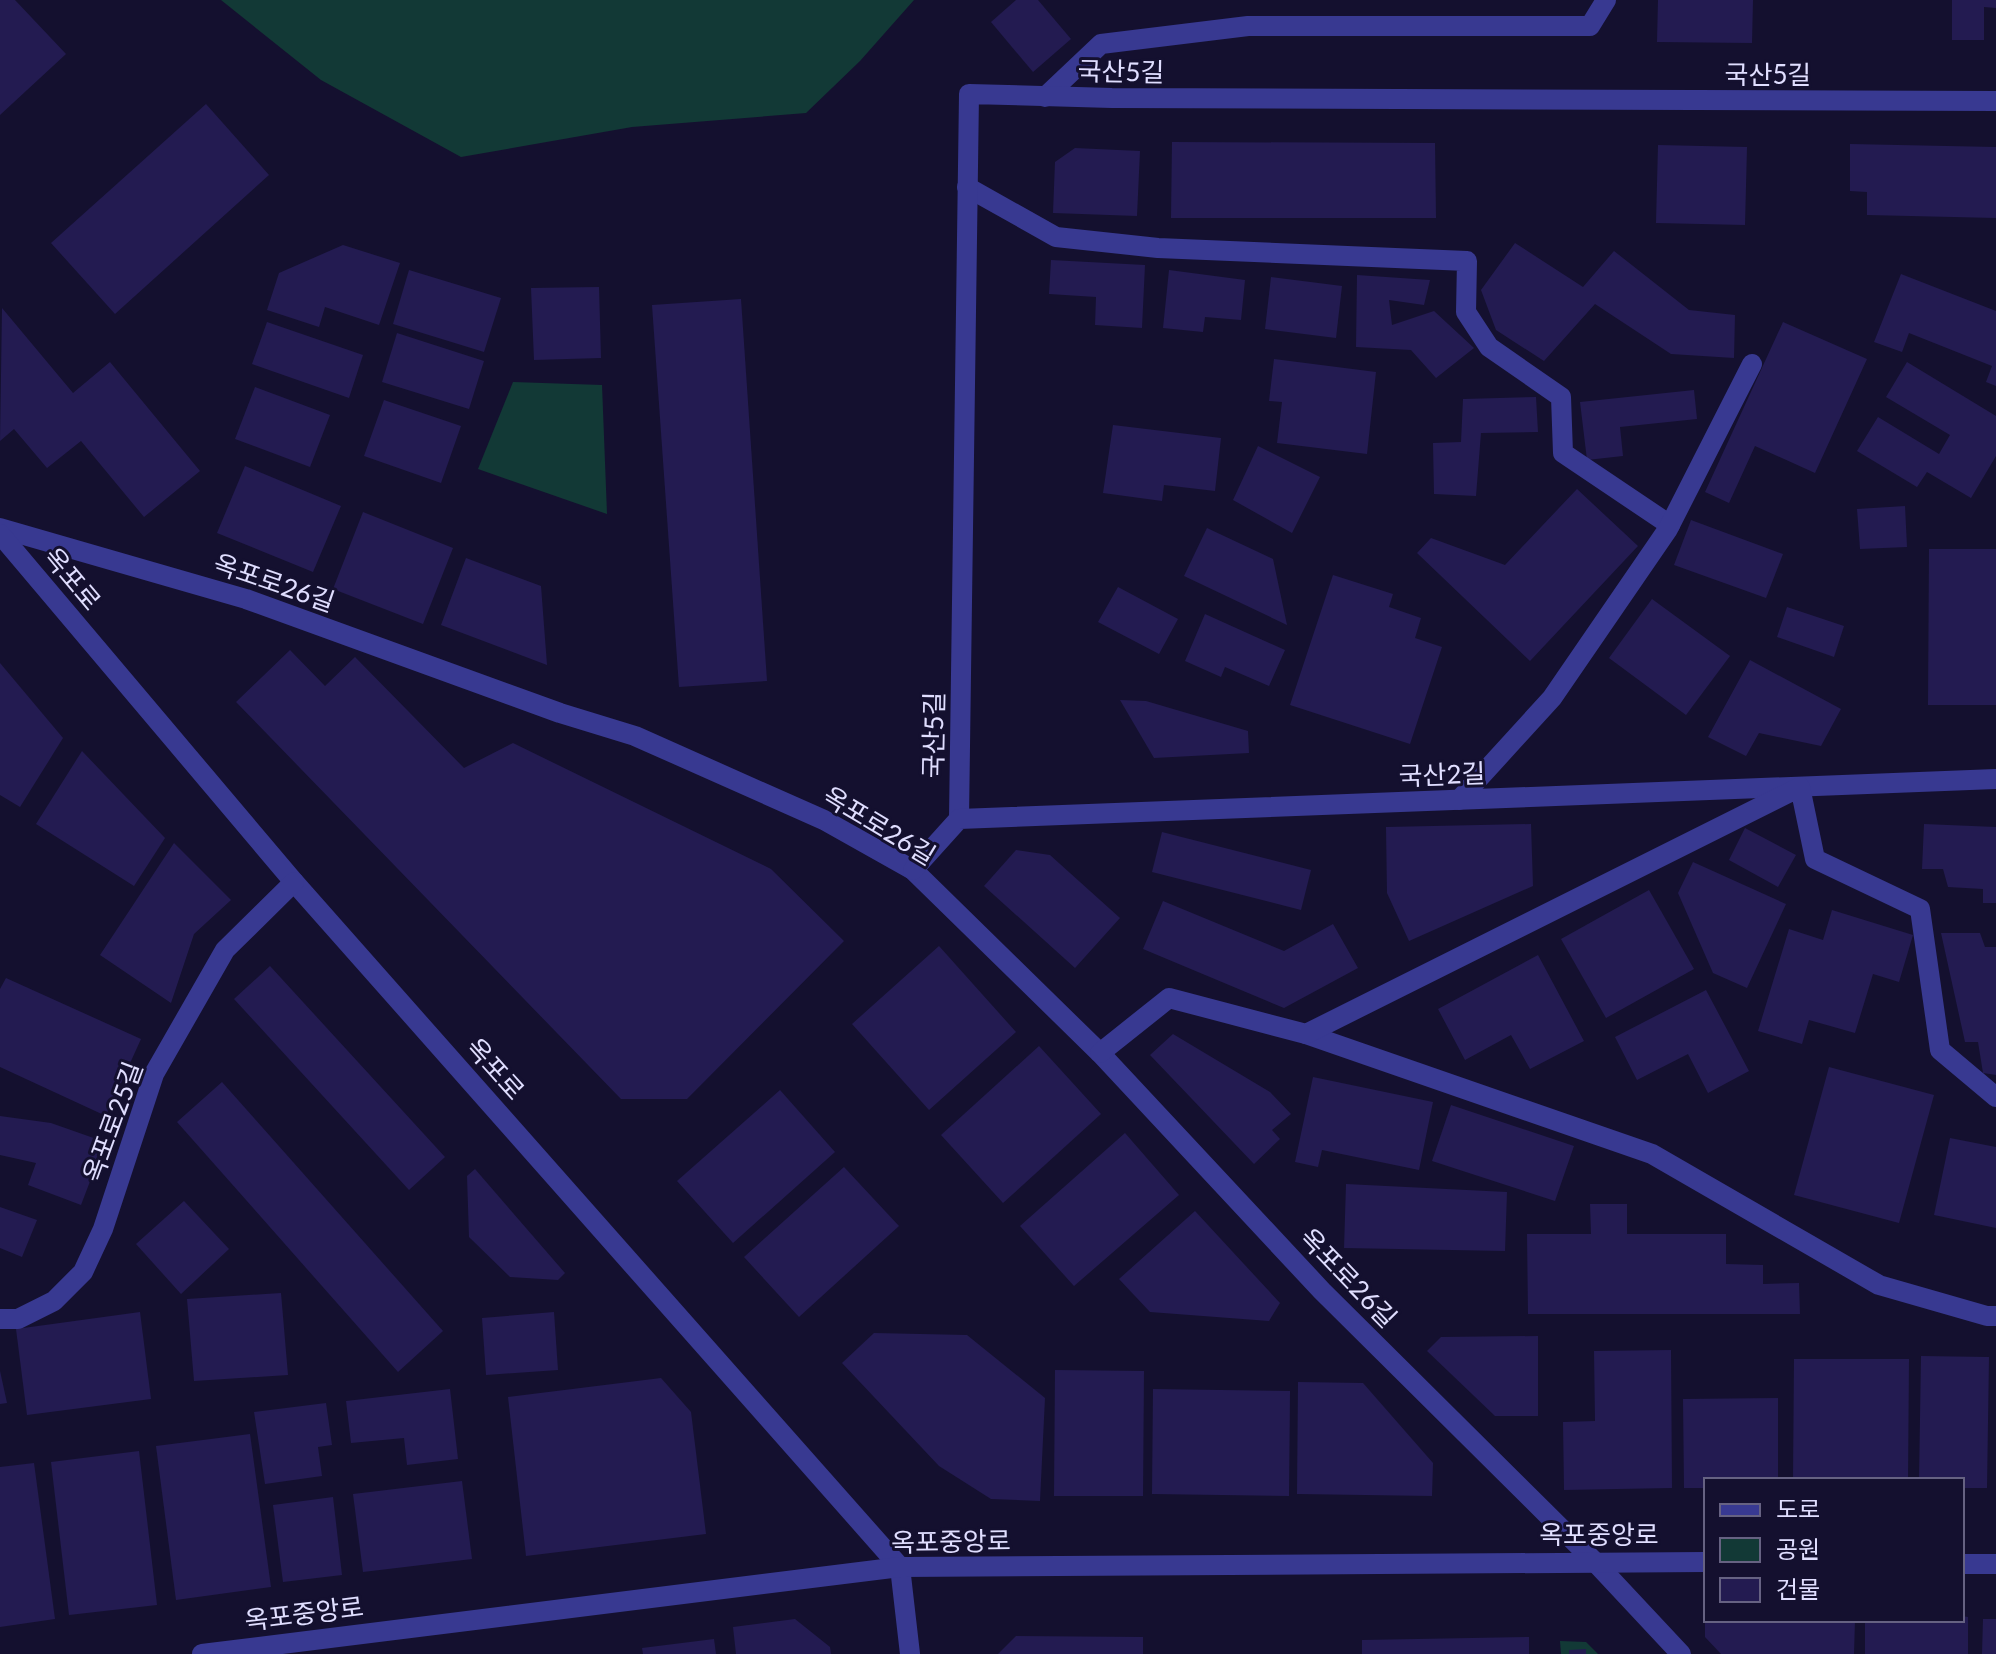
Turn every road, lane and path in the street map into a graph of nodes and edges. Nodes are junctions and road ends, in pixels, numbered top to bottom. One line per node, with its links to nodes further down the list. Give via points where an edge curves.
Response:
1 (1606, 0): 2 (street, via 1590,26 1248,26 1101,44)
2 (1045, 97): 3 (street, 국산5길); 4 (street, 국산5길, via 969,94)
3 (1996, 101)
4 (967, 187): 6 (street, via 1056,237 1158,248 1467,261 1466,312 1489,347 1561,397 1563,453); 11 (street, 국산5길)
5 (1752, 364): 6 (street)
6 (1670, 525): 10 (street, via 1552,698)
7 (0, 531): 12 (street, 옥포로26길, via 246,599 635,736 824,820); 13 (street, 옥포로)
8 (1996, 779): 9 (street, 국산2길)
9 (1800, 787): 10 (street, 국산2길); 14 (street); 16 (street, via 1815,859 1920,909 1940,1050)
10 (1459, 800): 11 (street, 국산2길)
11 (959, 819): 12 (street)
12 (913, 870): 15 (street, 옥포로26길)
13 (294, 882): 18 (street, 옥포로25길, via 225,950 154,1074 103,1229 83,1272 54,1301 18,1319); 23 (street, 옥포로)
14 (1306, 1034): 15 (street, via 1169,998); 17 (street, via 1652,1154 1879,1285)
15 (1100, 1053): 19 (street, 옥포로26길, via 1322,1291)
16 (1996, 1097)
17 (1996, 1316)
18 (0, 1319)
19 (1594, 1561): 20 (street, 옥포중앙로); 23 (street, 옥포중앙로); 26 (street, 옥포로26길)
20 (1704, 1562)
21 (1964, 1564): 22 (street)
22 (1996, 1564)
23 (900, 1567): 24 (street, 옥포중앙로); 25 (street)
24 (202, 1654)
25 (910, 1654)
26 (1681, 1654)

